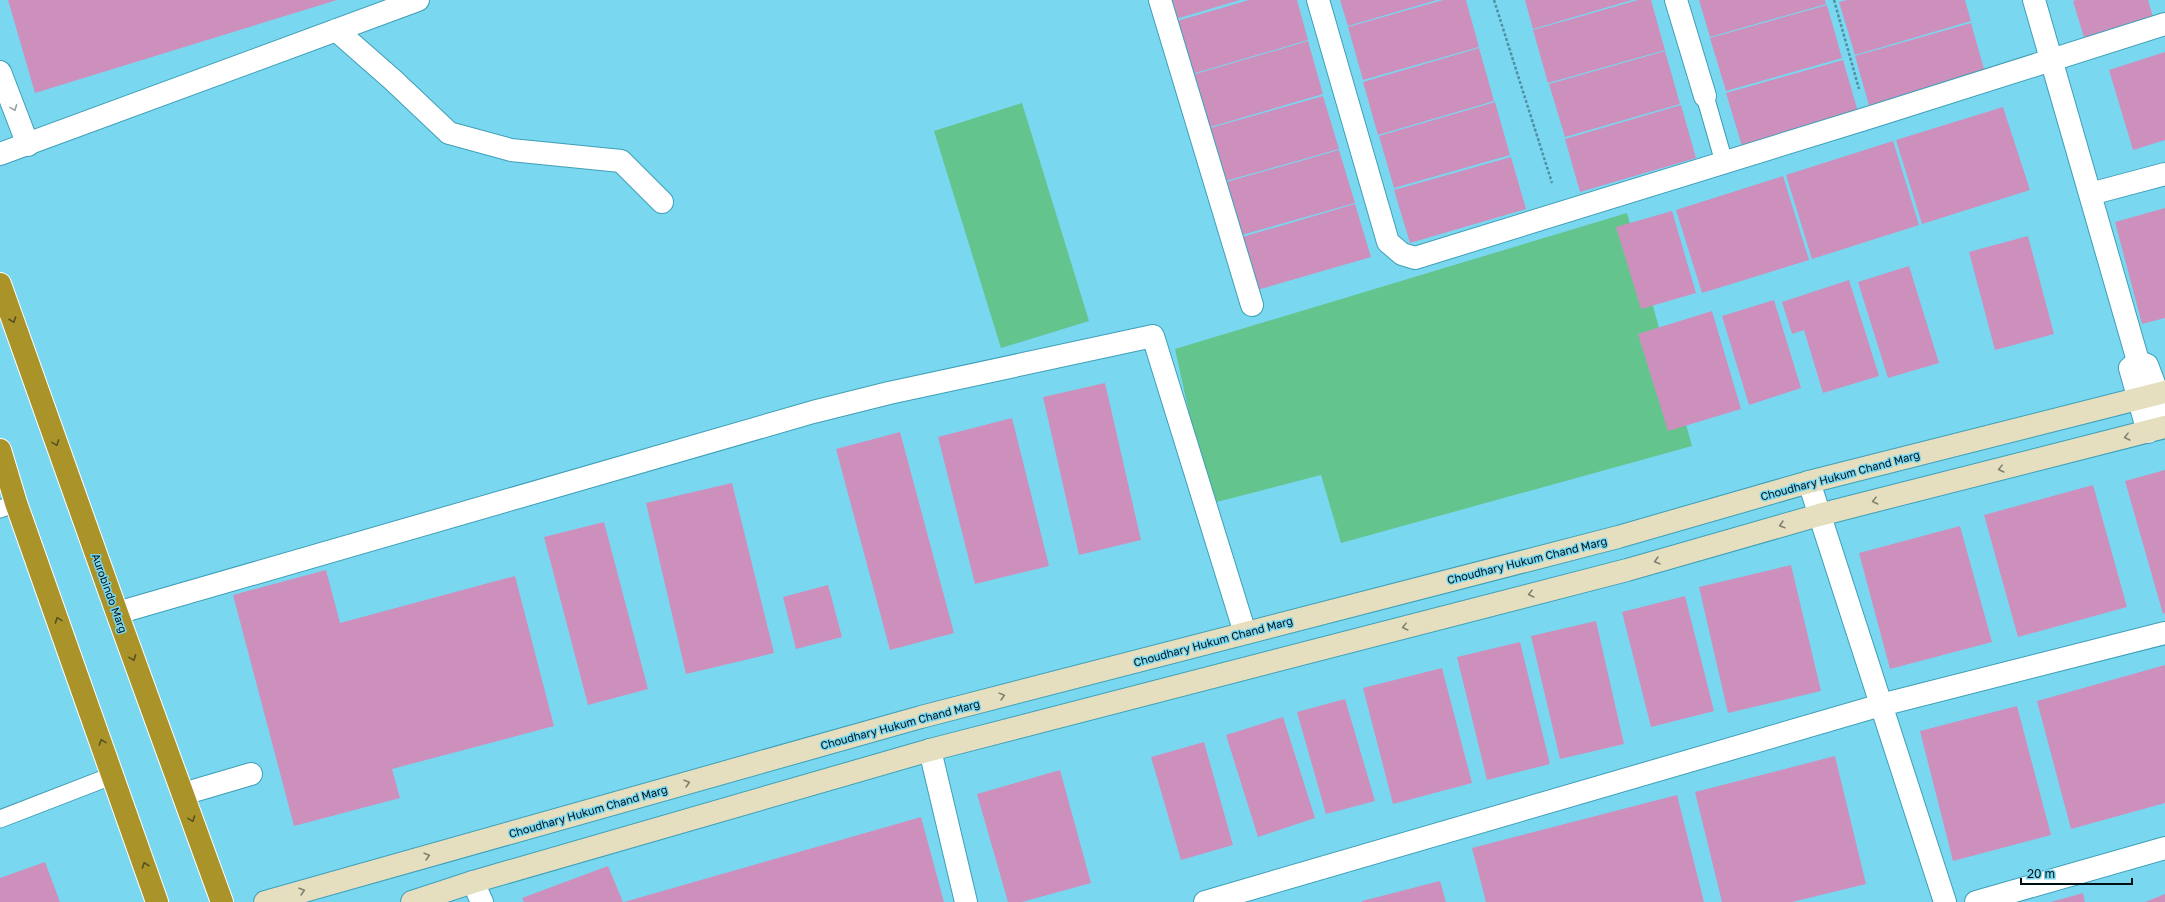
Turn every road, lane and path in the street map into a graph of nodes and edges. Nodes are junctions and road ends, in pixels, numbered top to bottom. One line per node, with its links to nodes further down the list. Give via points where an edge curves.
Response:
1 (418, 0): 9 (street)
2 (1160, 0): 22 (street)
3 (1318, 0): 20 (street, via 1388,242 1394,249 1415,258)
4 (1494, 0): 20 (path)
5 (1676, 0): 12 (street)
6 (1834, 0): 13 (path)
7 (2034, 0): 10 (street)
8 (2165, 24): 10 (street)
9 (336, 30): 14 (street); 19 (street, via 449,133 511,150 621,161)
10 (2052, 59): 13 (street); 18 (street)
11 (0, 72): 14 (street, one-way to 14)
12 (1705, 96): 16 (lane)
13 (1868, 118): 16 (street)
14 (28, 144): 15 (street)
15 (0, 154)
16 (1724, 162): 20 (street)
17 (2165, 174): 18 (street)
18 (2090, 194): 23 (street, via 2138,361 2130,368)
19 (662, 202)
20 (1561, 212)
21 (0, 284): 29 (highway, Aurobindo Marg, one-way to 29)
22 (1252, 305)
23 (2154, 395): 24 (street); 26 (street, Choudhary Hukum Chand Marg)
24 (2156, 429): 28 (street, one-way to 28)
25 (0, 450): 27 (highway)
26 (1809, 482): 28 (street); 30 (street, Choudhary Hukum Chand Marg, via 1618,536)
27 (8, 506): 35 (highway, one-way to 27)
28 (1819, 515): 32 (street); 33 (street, one-way to 33, via 1626,570)
29 (117, 613): 30 (street, via 813,412 1153,336); 36 (highway, Aurobindo Marg, one-way to 36)
30 (1245, 633): 42 (street, Choudhary Hukum Chand Marg, one-way to 30, via 921,717)
31 (2165, 633): 32 (street)
32 (1881, 705): 46 (street); 47 (street)
33 (930, 750): 39 (street); 45 (street)
34 (251, 774): 36 (street)
35 (114, 775): 37 (lane); 40 (highway, one-way to 35)
36 (183, 794): 41 (highway, Aurobindo Marg, one-way to 41)
37 (0, 819)
38 (2165, 848): 48 (street)
39 (473, 882): 43 (street); 44 (street)
40 (157, 902)
41 (222, 902)
42 (265, 902)
43 (412, 902)
44 (482, 902)
45 (966, 902)
46 (1205, 902)
47 (1944, 902)
48 (1976, 902)

